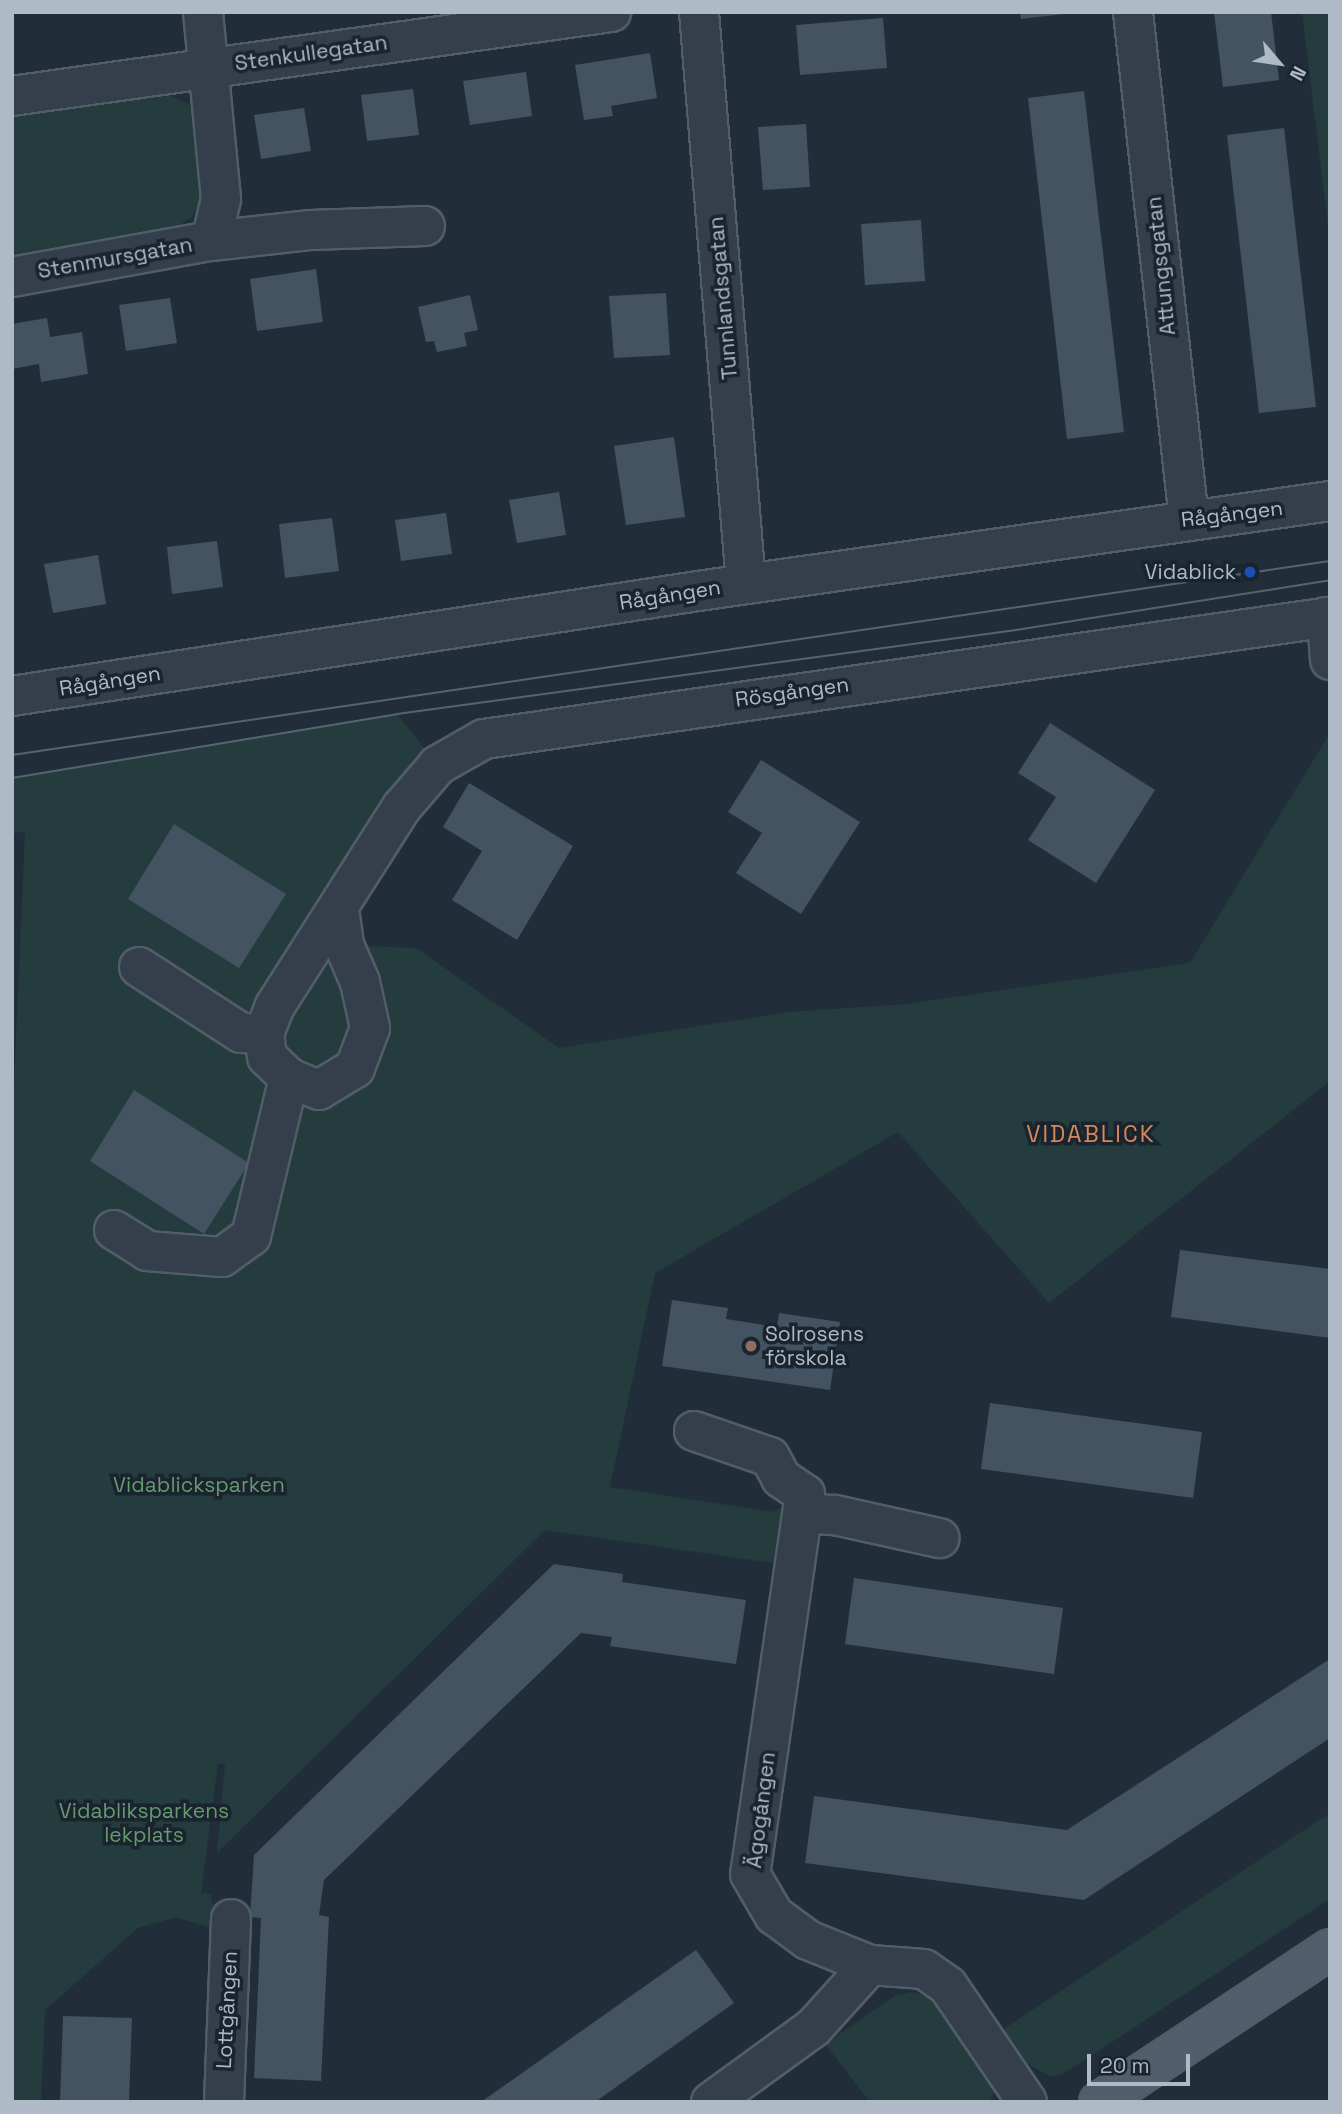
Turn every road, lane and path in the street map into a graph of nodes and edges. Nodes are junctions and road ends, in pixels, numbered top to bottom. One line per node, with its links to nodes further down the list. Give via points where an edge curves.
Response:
1 (203, 12): 5 (street, Stenmursgatan)
2 (611, 12): 5 (street, Stenkullegatan)
3 (699, 12): 12 (street, Tunnlandsgatan)
4 (1133, 12): 11 (street, Attungsgatan)
5 (208, 68): 6 (street, Stenkullegatan); 8 (street, Stenmursgatan, via 221,200)
6 (12, 96)
7 (425, 226): 8 (street, via 312,230)
8 (211, 241): 9 (street, Stenmursgatan)
9 (12, 277)
10 (1330, 501): 11 (street, Rågången)
11 (1189, 519): 12 (street, Rågången)
12 (746, 584): 15 (street, Rågången)
13 (1328, 617): 14 (street, Rösgången); 16 (street, Rösgången, via 484,739 438,765 402,807)
14 (1330, 660)
15 (12, 696)
16 (339, 909): 18 (street, Rösgången, via 295,969); 19 (street, via 344,945 360,982 370,1028 355,1068 337,1083 319,1090)
17 (139, 967): 18 (street, via 241,1033)
18 (264, 1034): 19 (street, via 267,1057)
19 (289, 1078): 20 (street, via 251,1236 222,1257 147,1251)
20 (114, 1230)
21 (694, 1431): 22 (street, via 770,1457 781,1478)
22 (804, 1503): 23 (street, via 835,1515); 26 (street, Ägogången, via 750,1874 774,1915 808,1940)
23 (939, 1538)
24 (231, 1919): 27 (street, Lottgången)
25 (1330, 1949): 30 (main road)
26 (870, 1965): 28 (street, via 813,2028); 29 (street, Ägogången, via 924,1969 948,1986)
27 (224, 2102)
28 (711, 2102)
29 (1027, 2102)
30 (1098, 2102)

